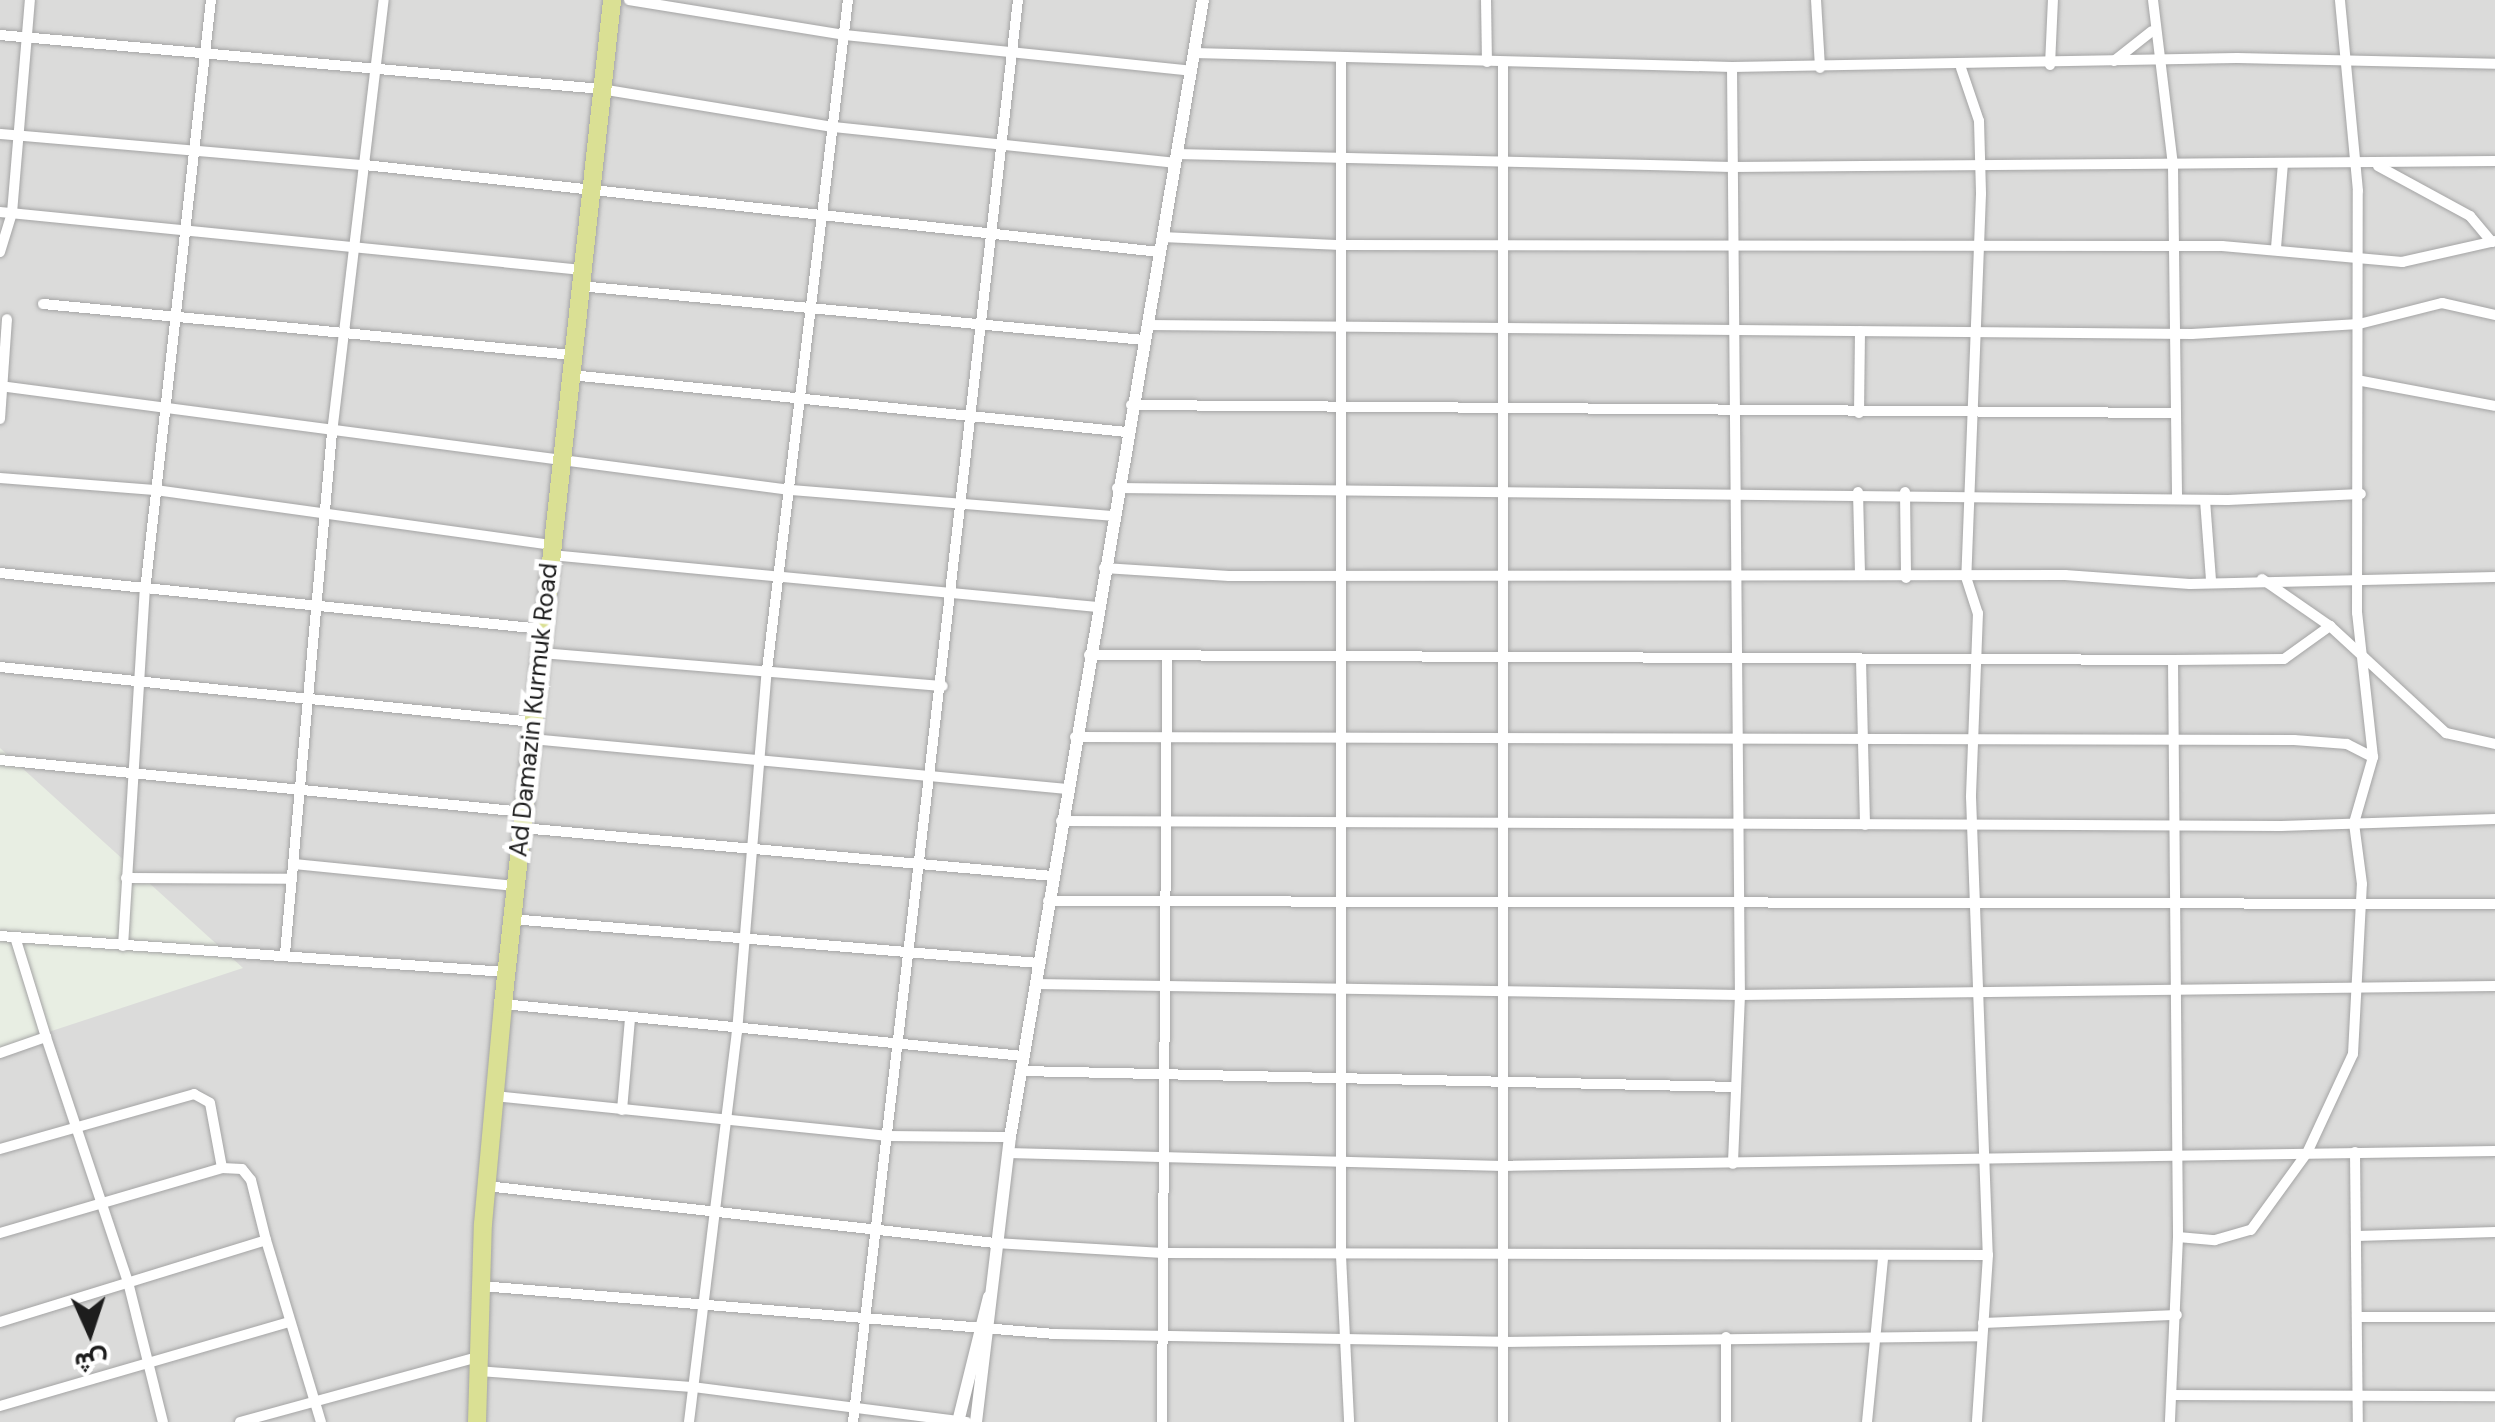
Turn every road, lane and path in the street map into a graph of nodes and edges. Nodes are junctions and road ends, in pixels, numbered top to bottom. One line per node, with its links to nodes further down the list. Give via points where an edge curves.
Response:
1 (30, 0): 17 (street)
2 (211, 0): 20 (street)
3 (384, 0): 33 (street)
4 (612, 0): 34 (highway, Ad Damazin Kurmuk Road)
5 (629, 0): 15 (street)
6 (848, 0): 15 (street)
7 (1018, 0): 19 (street)
8 (1202, 0): 18 (street)
9 (1486, 0): 23 (street)
10 (1816, 0): 30 (street)
11 (2053, 0): 27 (street)
12 (2153, 0): 14 (street)
13 (2340, 0): 26 (street)
14 (2152, 31): 21 (street); 25 (street)
15 (845, 35): 19 (street); 35 (street)
16 (0, 36): 17 (street)
17 (20, 37): 20 (street); 37 (street)
18 (1194, 53): 22 (street); 32 (street)
19 (1012, 54): 32 (street); 38 (street)
20 (204, 56): 33 (street); 39 (street)
21 (2164, 60): 25 (street); 26 (street); 49 (street)
22 (1341, 61): 23 (street); 41 (street)
23 (1486, 62): 24 (street)
24 (1503, 62): 29 (street); 43 (street)
25 (2113, 62): 27 (street)
26 (2350, 63): 28 (street); 47 (street)
27 (2050, 64): 31 (street)
28 (2495, 64)
29 (1732, 67): 30 (street); 50 (street)
30 (1820, 68): 31 (street)
31 (1960, 68): 48 (street, via 1979,121)
32 (1190, 71): 40 (street)
33 (376, 72): 34 (street); 45 (street)
34 (601, 89): 35 (street); 51 (highway, Ad Damazin Kurmuk Road)
35 (834, 127): 38 (street); 53 (street)
36 (0, 134): 37 (street)
37 (14, 135): 39 (street); 52 (street)
38 (1002, 147): 40 (street); 55 (street)
39 (194, 151): 45 (street); 54 (street)
40 (1175, 159): 41 (street); 57 (street)
41 (1341, 161): 43 (street); 59 (street)
42 (2495, 161): 46 (street)
43 (1502, 162): 50 (street); 58 (street)
44 (2283, 163): 47 (street); 49 (street); 62 (street)
45 (365, 164): 51 (street); 64 (street)
46 (2376, 164): 47 (street); 56 (street, via 2470,216)
47 (2356, 165): 66 (street)
48 (1980, 166): 49 (street); 50 (street); 61 (street)
49 (2173, 166): 63 (street)
50 (1732, 167): 60 (street)
51 (591, 191): 53 (street); 67 (highway, Ad Damazin Kurmuk Road)
52 (6, 212): 54 (street); 65 (street)
53 (823, 216): 55 (street); 69 (street)
54 (184, 232): 64 (street); 72 (street)
55 (991, 236): 57 (street); 74 (street)
56 (2493, 242): 66 (street, via 2427,262)
57 (1160, 244): 59 (street); 75 (street)
58 (1500, 245): 59 (street); 60 (street); 76 (street)
59 (1341, 246): 77 (street)
60 (1732, 247): 61 (street); 78 (street)
61 (1978, 248): 63 (street); 81 (street)
62 (2276, 248): 63 (street); 66 (street)
63 (2172, 250): 82 (street)
64 (354, 251): 67 (street); 80 (street)
65 (0, 252)
66 (2358, 256): 73 (street)
67 (581, 278): 69 (street); 84 (highway, Ad Damazin Kurmuk Road)
68 (43, 304): 72 (street)
69 (810, 304): 74 (street); 88 (street)
70 (2495, 315): 73 (street, via 2442,302)
71 (7, 319): 87 (street)
72 (175, 320): 80 (street); 94 (street)
73 (2359, 324): 82 (street); 86 (street)
74 (981, 325): 83 (street); 97 (street)
75 (1146, 325): 77 (street); 83 (street)
76 (1499, 326): 77 (street); 78 (street); 93 (street)
77 (1341, 328): 92 (street)
78 (1732, 328): 79 (street); 91 (street)
79 (1860, 331): 81 (street); 95 (street)
80 (344, 332): 84 (street); 101 (street)
81 (1973, 333): 82 (street); 98 (street)
82 (2173, 333): 96 (street)
83 (1144, 340): 89 (street)
84 (573, 355): 85 (highway, Ad Damazin Kurmuk Road)
85 (571, 375): 88 (street); 102 (highway, Ad Damazin Kurmuk Road)
86 (2362, 381): 90 (street); 114 (street)
87 (1, 387): 94 (street); 99 (street)
88 (798, 399): 97 (street); 106 (street)
89 (1131, 406): 92 (street); 100 (street)
90 (2495, 406)
91 (1732, 409): 93 (street); 95 (street); 112 (street)
92 (1341, 411): 93 (street); 110 (street)
93 (1498, 411): 111 (street)
94 (163, 412): 101 (street); 105 (street)
95 (1858, 412): 98 (street)
96 (2174, 414): 98 (street); 113 (street)
97 (972, 416): 100 (street); 116 (street)
98 (1972, 416): 109 (street)
99 (0, 419)
100 (1126, 432): 104 (street)
101 (332, 433): 102 (street); 117 (street)
102 (560, 463): 106 (street); 119 (highway, Ad Damazin Kurmuk Road)
103 (0, 478): 105 (street)
104 (1118, 488): 110 (street); 118 (street)
105 (155, 490): 117 (street); 133 (street)
106 (790, 490): 116 (street); 131 (street)
107 (1858, 492): 108 (street); 112 (street); 124 (street)
108 (1905, 492): 109 (street); 128 (street)
109 (1973, 492): 113 (street); 129 (street)
110 (1342, 493): 111 (street); 122 (street)
111 (1497, 493): 112 (street); 123 (street)
112 (1732, 493): 126 (street)
113 (2177, 494): 115 (street)
114 (2360, 494): 115 (street); 125 (street)
115 (2206, 500): 132 (street)
116 (964, 506): 118 (street); 134 (street)
117 (324, 515): 119 (street); 135 (street)
118 (1113, 516): 120 (street)
119 (551, 550): 131 (street); 138 (highway, Ad Damazin Kurmuk Road)
120 (1104, 568): 122 (street); 136 (street)
121 (0, 573): 133 (street)
122 (1342, 574): 123 (street); 142 (street)
123 (1498, 574): 126 (street); 145 (street)
124 (1860, 574): 126 (street); 128 (street)
125 (2356, 574): 127 (street); 130 (street); 140 (street)
126 (1732, 575): 148 (street)
127 (2495, 577)
128 (1906, 578): 129 (street)
129 (1966, 578): 132 (street); 144 (street, via 1978,613)
130 (2261, 578): 132 (street); 137 (street)
131 (780, 580): 134 (street); 150 (street)
132 (2211, 580)
133 (145, 590): 135 (street); 151 (street)
134 (955, 594): 136 (street); 152 (street)
135 (318, 606): 138 (street); 153 (street)
136 (1098, 607): 141 (street)
137 (2330, 626): 140 (street); 147 (street, via 2284,659)
138 (542, 629): 139 (highway, Ad Damazin Kurmuk Road)
139 (540, 653): 150 (street); 154 (highway, Ad Damazin Kurmuk Road)
140 (2360, 654): 163 (street, via 2446,733 2465,744); 164 (street)
141 (1089, 655): 143 (street); 155 (street)
142 (1342, 658): 143 (street); 145 (street); 158 (street)
143 (1167, 659): 157 (street)
144 (1978, 659): 146 (street); 147 (street); 162 (street)
145 (1500, 660): 148 (street); 159 (street)
146 (1862, 660): 148 (street); 161 (street)
147 (2172, 660): 156 (street)
148 (1734, 663): 160 (street)
149 (0, 667): 151 (street)
150 (767, 670): 152 (street); 165 (street)
151 (137, 683): 153 (street); 167 (street)
152 (943, 686): 168 (street)
153 (311, 701): 154 (street); 169 (street)
154 (532, 731): 165 (street); 172 (highway, Ad Damazin Kurmuk Road)
155 (1075, 737): 157 (street); 170 (street)
156 (2168, 740): 162 (street); 164 (street, via 2330,743); 178 (street)
157 (1170, 742): 158 (street); 179 (street)
158 (1342, 742): 159 (street); 175 (street)
159 (1500, 742): 160 (street); 174 (street)
160 (1735, 743): 161 (street); 177 (street)
161 (1861, 743): 162 (street); 180 (street)
162 (1973, 744): 181 (street)
163 (2495, 744)
164 (2372, 756): 176 (street)
165 (758, 758): 168 (street); 182 (street)
166 (0, 760): 167 (street)
167 (129, 773): 169 (street); 186 (street)
168 (929, 776): 170 (street); 184 (street)
169 (303, 785): 172 (street); 183 (street)
170 (1067, 789): 173 (street)
171 (2495, 819): 176 (street)
172 (523, 820): 182 (street); 188 (highway, Ad Damazin Kurmuk Road)
173 (1062, 821): 179 (street); 185 (street)
174 (1500, 822): 175 (street); 177 (street); 193 (street)
175 (1343, 823): 179 (street); 192 (street)
176 (2354, 823): 178 (street); 195 (street)
177 (1736, 824): 180 (street); 194 (street)
178 (2170, 824): 181 (street); 196 (street)
179 (1170, 825): 191 (street)
180 (1865, 825): 181 (street)
181 (1976, 825): 197 (street)
182 (752, 850): 184 (street); 201 (street)
183 (294, 864): 187 (street); 188 (street)
184 (918, 867): 185 (street); 204 (street)
185 (1052, 876): 189 (street)
186 (126, 878): 187 (street); 202 (street)
187 (292, 880): 203 (street)
188 (515, 886): 198 (highway, Ad Damazin Kurmuk Road)
189 (1048, 902): 191 (street); 205 (street)
190 (2495, 904): 195 (street)
191 (1170, 906): 192 (street); 213 (street)
192 (1343, 906): 193 (street); 214 (street)
193 (1501, 906): 194 (street); 212 (street)
194 (1737, 907): 197 (street); 215 (street)
195 (2358, 907): 196 (street); 208 (street)
196 (2170, 908): 197 (street); 211 (street)
197 (1972, 909): 209 (street)
198 (511, 919): 201 (street); 206 (highway, Ad Damazin Kurmuk Road)
199 (0, 936): 200 (street)
200 (15, 937): 202 (street); 219 (street)
201 (744, 941): 204 (street); 218 (street)
202 (124, 946): 203 (street)
203 (285, 954): 206 (street)
204 (908, 954): 205 (street); 220 (street)
205 (1038, 963): 207 (street)
206 (506, 972): 216 (highway, Ad Damazin Kurmuk Road)
207 (1035, 984): 213 (street); 222 (street)
208 (2355, 985): 210 (street); 211 (street); 238 (street, via 2350,1068)
209 (1975, 986): 211 (street); 215 (street); 240 (street)
210 (2495, 986)
211 (2173, 988): 235 (street)
212 (1502, 989): 214 (street); 215 (street); 225 (street)
213 (1170, 990): 214 (street); 224 (street)
214 (1342, 991): 226 (street)
215 (1740, 994): 227 (street)
216 (502, 1004): 217 (street); 228 (highway, Ad Damazin Kurmuk Road)
217 (630, 1019): 218 (street); 229 (street)
218 (738, 1032): 220 (street); 230 (street)
219 (46, 1037): 221 (street); 231 (street)
220 (896, 1047): 222 (street); 232 (street)
221 (0, 1054)
222 (1023, 1056): 223 (street)
223 (1021, 1072): 224 (street); 233 (street)
224 (1168, 1079): 226 (street); 241 (street)
225 (1503, 1079): 226 (street); 227 (street); 244 (street)
226 (1341, 1080): 243 (street)
227 (1736, 1087): 242 (street)
228 (494, 1096): 229 (street); 246 (highway, Ad Damazin Kurmuk Road)
229 (622, 1110): 230 (street)
230 (726, 1121): 232 (street); 248 (street)
231 (78, 1122): 234 (street); 245 (street, via 206,1096); 247 (street)
232 (886, 1136): 233 (street); 249 (street)
233 (1010, 1137): 237 (street)
234 (0, 1148)
235 (2176, 1150): 238 (street); 240 (street); 253 (street)
236 (2495, 1151): 239 (street)
237 (1008, 1152): 241 (street); 255 (street)
238 (2306, 1152): 239 (street); 253 (street, via 2251,1230 2215,1240)
239 (2355, 1152): 252 (street)
240 (1984, 1160): 242 (street); 257 (street)
241 (1168, 1162): 243 (street); 256 (street)
242 (1733, 1164): 244 (street)
243 (1341, 1166): 244 (street); 258 (street)
244 (1503, 1166): 259 (street)
245 (222, 1168): 247 (street); 254 (street, via 242,1169 251,1180)
246 (486, 1186): 248 (street); 262 (highway, Ad Damazin Kurmuk Road)
247 (103, 1202): 250 (street); 261 (street)
248 (715, 1209): 249 (street); 264 (street)
249 (876, 1224): 255 (street); 265 (street)
250 (0, 1232)
251 (2495, 1232): 252 (street)
252 (2357, 1236): 267 (street)
253 (2178, 1237): 266 (street)
254 (266, 1240): 261 (street); 270 (street)
255 (995, 1243): 256 (street); 263 (street)
256 (1162, 1253): 258 (street); 276 (street)
257 (1988, 1255): 260 (street); 271 (street)
258 (1341, 1256): 259 (street); 278 (street)
259 (1503, 1256): 260 (street); 279 (street)
260 (1883, 1259): 274 (street)
261 (128, 1282): 269 (street); 281 (street)
262 (481, 1286): 264 (street); 280 (highway, Ad Damazin Kurmuk Road)
263 (992, 1290): 272 (street); 273 (street)
264 (704, 1301): 265 (street); 282 (street)
265 (866, 1313): 272 (street); 288 (street)
266 (2177, 1315): 271 (street); 283 (street)
267 (2358, 1317): 268 (street); 284 (street)
268 (2495, 1317)
269 (0, 1322)
270 (290, 1322): 281 (street); 286 (street)
271 (1983, 1323): 275 (street)
272 (978, 1325): 273 (street); 289 (street)
273 (993, 1327): 276 (street); 296 (street)
274 (1873, 1334): 275 (street); 277 (street); 301 (street)
275 (1982, 1336): 302 (street)
276 (1160, 1337): 278 (street); 297 (street)
277 (1726, 1337): 279 (street); 300 (street)
278 (1346, 1340): 279 (street); 298 (street)
279 (1503, 1342): 299 (street)
280 (478, 1364): 282 (street); 286 (street); 293 (highway, Ad Damazin Kurmuk Road)
281 (148, 1365): 287 (street); 290 (street)
282 (693, 1387): 288 (street); 294 (street)
283 (2175, 1395): 284 (street); 303 (street)
284 (2358, 1395): 285 (street); 304 (street)
285 (2495, 1396)
286 (315, 1401): 291 (street); 292 (street)
287 (0, 1406)
288 (855, 1406): 289 (street); 295 (street)
289 (962, 1421)
290 (163, 1422)
291 (240, 1422)
292 (321, 1422)
293 (477, 1422)
294 (689, 1422)
295 (853, 1422)
296 (976, 1422)
297 (1162, 1422)
298 (1349, 1422)
299 (1503, 1422)
300 (1726, 1422)
301 (1867, 1422)
302 (1977, 1422)
303 (2170, 1422)
304 (2358, 1422)

